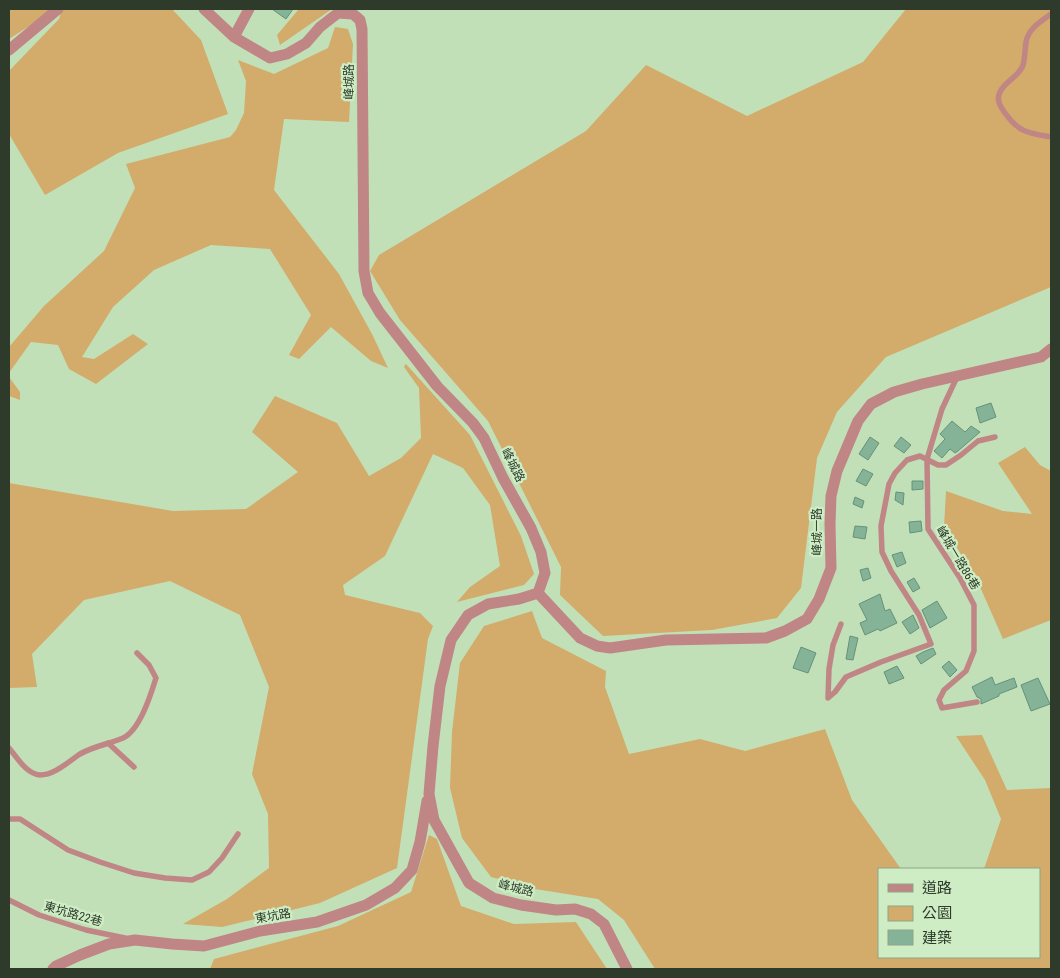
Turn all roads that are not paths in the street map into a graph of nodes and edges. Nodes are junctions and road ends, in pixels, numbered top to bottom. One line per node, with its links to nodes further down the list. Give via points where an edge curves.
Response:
1 (58, 9): 7 (street)
2 (204, 9): 6 (street, 峰城路)
3 (249, 9): 6 (street)
4 (356, 11): 6 (street, 峰城路, via 338,13 306,43 287,54 270,58); 13 (street, 峰城路, via 362,29 364,271 368,293 437,386 484,438 532,528 541,552 545,573)
5 (1051, 14): 8 (lane, via 1029,34 1023,66 1003,87 998,99 999,105 1017,127)
6 (234, 38)
7 (9, 50)
8 (1051, 137)
9 (1051, 349): 10 (street, 峰城一路, via 1041,357)
10 (958, 375): 12 (lane, 峰城一路86巷, via 942,409); 13 (street, 峰城一路, via 894,392 871,404 858,421 837,470 831,496 831,568 820,599 806,619 785,631 766,638 666,640 610,648 580,638)
11 (995, 437): 12 (lane, via 978,441 946,465)
12 (927, 459): 14 (lane, via 920,456 908,460 895,473 889,484 881,526 882,552 919,614 931,644 846,677 828,698 833,645); 16 (lane, 峰城一路86巷, via 928,529 974,605 974,650 966,671 944,690 939,700 942,708)
13 (538, 594): 20 (street, 峰城路, via 488,604 468,615 451,640 440,686)
14 (841, 624)
15 (137, 653): 17 (lane, via 156,678 152,692 146,708 126,737)
16 (977, 702)
17 (108, 744): 18 (lane, via 88,749 56,770 40,775 28,771); 19 (lane)
18 (9, 748)
19 (134, 766)
20 (429, 794): 24 (street, 東坑路, via 412,870 395,888 366,904 317,922 260,931 204,946); 26 (street, 峰城路, via 434,820 469,883 493,898 591,914 604,924)
21 (9, 819): 22 (lane, via 20,819 68,850 100,862 134,873 192,880 209,872)
22 (238, 834)
23 (9, 900): 24 (lane, 東坑路22巷, via 39,915 86,930)
24 (134, 940): 25 (street, 東坑路, via 108,944)
25 (53, 969)
26 (627, 969)

